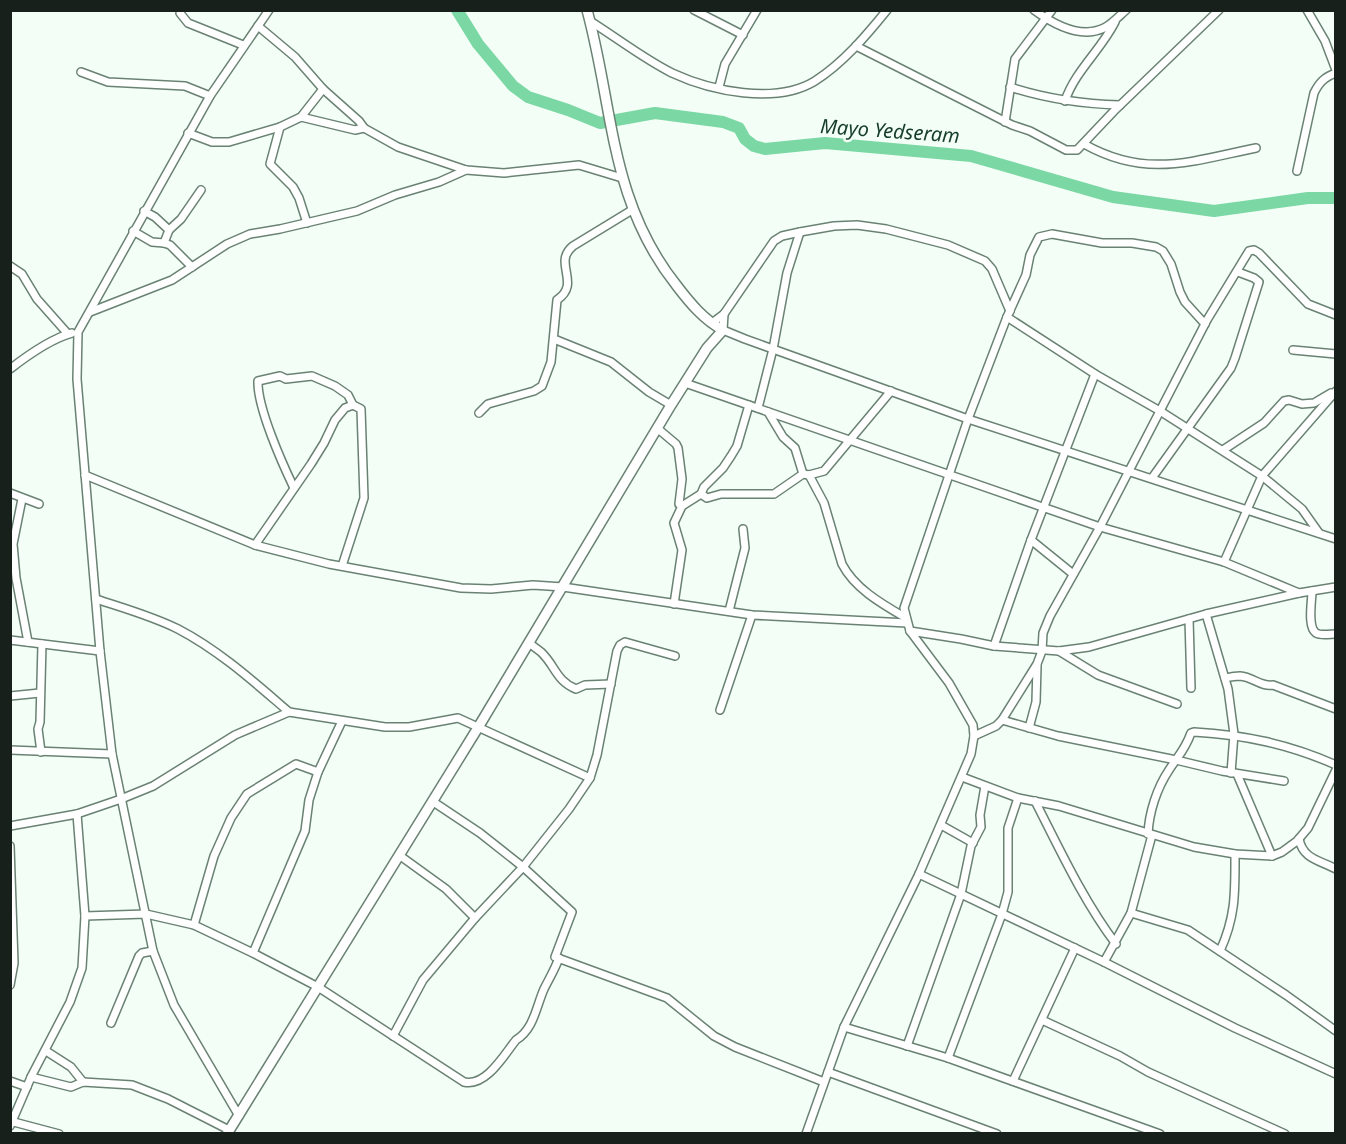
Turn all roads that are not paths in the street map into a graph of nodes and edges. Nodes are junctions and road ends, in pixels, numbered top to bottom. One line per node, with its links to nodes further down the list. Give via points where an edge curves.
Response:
1 (181, 10): 17 (street, via 188,23)
2 (269, 10): 15 (street)
3 (587, 10): 14 (main road)
4 (694, 10): 16 (street)
5 (757, 10): 16 (street)
6 (1034, 10): 12 (street)
7 (1052, 10): 12 (street)
8 (1126, 10): 13 (street)
9 (1219, 10): 27 (street)
10 (1307, 10): 19 (street)
11 (884, 12): 18 (street)
12 (1047, 18): 13 (street, via 1063,27 1089,32); 23 (street, via 1015,59)
13 (1116, 20): 26 (street)
14 (590, 21): 22 (street, via 673,73); 37 (main road)
15 (258, 26): 17 (street); 24 (street, via 295,57)
16 (743, 35): 22 (street, via 725,64)
17 (243, 45): 25 (street)
18 (856, 46): 22 (street, via 837,64 797,90 747,94); 29 (street)
19 (1334, 56): 20 (street)
20 (1335, 71): 36 (street, via 1326,76 1314,93)
21 (81, 72): 25 (street, via 108,82 185,86)
22 (719, 87)
23 (1010, 87): 26 (street); 29 (street)
24 (323, 89): 28 (street); 31 (street)
25 (210, 96): 32 (street)
26 (1065, 101): 27 (street)
27 (1120, 105): 33 (street)
28 (301, 117): 30 (street); 31 (street, via 355,130)
29 (1005, 122): 33 (street, via 1066,150 1077,150)
30 (280, 127): 32 (street, via 229,141 212,142); 41 (street, via 270,164 293,187)
31 (364, 128): 35 (street, via 398,147)
32 (188, 133): 40 (street)
33 (1084, 144): 34 (street, via 1128,160 1163,166)
34 (1256, 148)
35 (466, 170): 37 (street, via 504,172 579,165); 41 (street, via 357,211)
36 (1297, 171)
37 (622, 178): 39 (main road)
38 (201, 190): 42 (street)
39 (632, 210): 53 (main road, via 661,266); 58 (street, via 566,252 568,288 557,300)
40 (144, 211): 42 (street); 43 (street)
41 (307, 223): 47 (street, via 250,234)
42 (169, 230): 45 (street)
43 (133, 231): 45 (street, via 152,242); 49 (street)
44 (800, 232): 50 (street, via 774,241); 51 (street, via 857,225 886,229 969,253 992,269); 60 (street, via 787,273)
45 (164, 243): 47 (street)
46 (10, 266): 57 (street, via 22,274 37,299)
47 (192, 267): 49 (street, via 172,280)
48 (1238, 272): 52 (street, via 1249,251 1254,250 1308,304); 54 (street); 77 (street, via 1259,282 1257,292 1230,368)
49 (90, 312): 56 (street)
50 (724, 314): 53 (street); 55 (street)
51 (1009, 314): 54 (street, via 1039,237 1052,234 1102,243 1132,243 1163,251 1185,302); 64 (street); 75 (street)
52 (1335, 315)
53 (712, 324): 55 (main road); 59 (main road)
54 (1205, 324): 72 (street)
55 (723, 330): 59 (main road); 60 (street)
56 (78, 332): 57 (street); 82 (street, via 77,379)
57 (68, 334): 63 (street)
58 (554, 339): 69 (street, via 611,362); 74 (street, via 542,386 488,404)
59 (707, 348): 65 (main road)
60 (773, 349): 66 (street); 71 (street)
61 (1293, 350): 62 (street)
62 (1335, 354)
63 (10, 369)
64 (1095, 374): 72 (street); 80 (street)
65 (685, 383): 69 (main road); 70 (street)
66 (891, 391): 75 (street); 78 (street)
67 (1335, 391): 79 (street, via 1314,403 1284,401 1264,423); 85 (street)
68 (353, 405): 87 (street, via 335,420); 87 (street, via 348,395 312,376 258,381 264,414); 103 (street, via 361,409 364,498)
69 (671, 405): 76 (main road)
70 (749, 405): 71 (street); 89 (street, via 736,446)
71 (758, 408): 73 (street)
72 (1160, 411): 77 (street); 81 (street)
73 (768, 412): 78 (street); 83 (street, via 795,448)
74 (479, 413)
75 (968, 419): 80 (street); 84 (street)
76 (657, 428): 92 (street, via 678,448); 106 (main road)
77 (1188, 428): 79 (street); 86 (street)
78 (851, 441): 83 (street, via 828,468); 84 (street)
79 (1223, 450): 85 (street)
80 (1065, 451): 81 (street); 93 (street)
81 (1128, 471): 86 (street); 95 (street)
82 (85, 475): 101 (street); 110 (street)
83 (806, 475): 89 (street, via 774,494 721,494 707,498); 116 (street, via 824,502 847,573)
84 (949, 476): 93 (street); 116 (street, via 904,608)
85 (1262, 476): 94 (street); 97 (street, via 1302,509)
86 (1152, 478): 94 (street)
87 (294, 488): 101 (street)
88 (10, 493): 90 (street)
89 (701, 494): 92 (street)
90 (22, 499): 91 (street); 100 (street)
91 (39, 504)
92 (682, 506): 111 (street, via 674,523 682,550)
93 (1044, 508): 95 (street); 99 (street)
94 (1247, 509): 97 (street); 102 (street)
95 (1100, 527): 102 (street); 104 (street)
96 (743, 529): 112 (street, via 745,548)
97 (1320, 534): 98 (street)
98 (1335, 539)
99 (1031, 540): 104 (street); 123 (street)
100 (12, 545): 105 (street)
101 (255, 545): 103 (street)
102 (1224, 562): 109 (street)
103 (342, 566): 106 (street, via 461,588)
104 (1073, 574): 125 (street, via 1043,633)
105 (13, 577): 120 (street)
106 (563, 587): 111 (street); 121 (main road)
107 (1335, 587): 108 (street)
108 (1312, 591): 109 (street); 118 (street, via 1310,615 1314,631)
109 (1299, 593): 113 (street)
110 (96, 599): 124 (street); 137 (street, via 179,630 234,664)
111 (674, 604): 112 (street)
112 (729, 611): 114 (street)
113 (1206, 614): 115 (street); 129 (street)
114 (752, 615): 116 (street); 135 (street)
115 (1189, 619): 126 (street, via 1116,641); 131 (street)
116 (906, 621): 117 (street)
117 (910, 631): 123 (street); 143 (street, via 963,704)
118 (1335, 634)
119 (10, 640): 120 (street)
120 (28, 642): 122 (street)
121 (529, 643): 130 (street, via 570,686 576,689); 140 (main road)
122 (42, 644): 124 (street); 132 (street)
123 (994, 646): 125 (street)
124 (100, 651): 146 (street)
125 (1042, 651): 126 (street); 128 (street)
126 (1059, 651): 134 (street, via 1098,675)
127 (675, 657): 130 (street, via 625,642 617,651)
128 (1036, 664): 138 (street); 141 (street, via 1036,702)
129 (1225, 678): 136 (street, via 1241,676 1266,687 1273,685); 142 (street)
130 (611, 684): 153 (street)
131 (1191, 688)
132 (40, 693): 133 (street); 145 (street)
133 (10, 696)
134 (1177, 705)
135 (720, 710)
136 (1335, 710)
137 (289, 712): 139 (street); 157 (street, via 235,735 153,786)
138 (1002, 720): 141 (street); 143 (street)
139 (342, 721): 140 (street, via 409,727 458,718); 150 (street)
140 (479, 726): 153 (street); 158 (main road)
141 (1029, 728): 147 (street)
142 (1234, 734): 147 (street, via 1191,733); 148 (street, via 1296,748); 151 (street)
143 (975, 736): 152 (street)
144 (10, 750): 145 (street)
145 (41, 752): 146 (street)
146 (112, 754): 157 (street)
147 (1176, 760): 151 (street); 163 (street, via 1153,805)
148 (1335, 765)
149 (1335, 770): 164 (street)
150 (318, 772): 179 (street, via 296,764 247,794 214,856); 184 (street, via 304,831)
151 (1234, 773): 154 (street); 169 (street)
152 (962, 777): 155 (street); 161 (street)
153 (590, 778): 170 (street)
154 (1284, 781)
155 (985, 786): 156 (street); 165 (street, via 981,827)
156 (1018, 798): 159 (street); 176 (street, via 1008,828 1008,892)
157 (121, 799): 160 (street); 175 (street)
158 (432, 801): 168 (main road); 170 (street)
159 (1035, 801): 163 (street); 180 (street)
160 (77, 814): 162 (street); 177 (street)
161 (941, 825): 165 (street); 172 (street)
162 (10, 826)
163 (1150, 834): 167 (street); 174 (street)
164 (1299, 839): 169 (street); 171 (street, via 1302,851)
165 (973, 843): 173 (street)
166 (10, 846): 187 (street, via 14,963)
167 (1235, 854): 169 (street); 183 (street, via 1235,901 1230,929)
168 (399, 855): 178 (street, via 446,890); 188 (main road)
169 (1272, 856)
170 (522, 867): 178 (street); 185 (street, via 572,912 555,955)
171 (1335, 868)
172 (919, 874): 173 (street); 191 (street)
173 (961, 894): 176 (street); 194 (street)
174 (1131, 913): 180 (street); 183 (street, via 1188,930)
175 (146, 914): 177 (street); 179 (street); 182 (street)
176 (1002, 914): 181 (street); 196 (street)
177 (85, 916): 195 (street, via 82,968)
178 (475, 918): 193 (street, via 423,981)
179 (194, 926): 184 (street)
180 (1116, 944): 186 (street)
181 (1075, 948): 186 (street); 189 (street)
182 (153, 951): 190 (street, via 140,956); 205 (street, via 174,1005)
183 (1220, 951): 192 (street)
184 (253, 953): 188 (street)
185 (559, 958): 193 (street, via 522,1036 475,1083 464,1082); 203 (street, via 667,998 714,1036)
186 (1104, 962): 198 (street)
187 (10, 985)
188 (318, 987): 193 (street); 205 (main road)
189 (1042, 1020): 201 (street); 212 (street)
190 (111, 1023)
191 (844, 1027): 194 (street); 197 (street)
192 (1335, 1030)
193 (393, 1036)
194 (907, 1046): 196 (street)
195 (46, 1051): 199 (street); 202 (street, via 71,1067)
196 (948, 1058): 201 (street)
197 (828, 1072): 203 (street); 210 (street)
198 (1335, 1074)
199 (31, 1077): 202 (street, via 71,1087); 204 (street)
200 (10, 1081): 204 (street)
201 (1013, 1081): 211 (street)
202 (83, 1082): 207 (street, via 143,1088 200,1114)
203 (824, 1082): 209 (street)
204 (27, 1087): 206 (street)
205 (239, 1116): 207 (main road)
206 (11, 1123): 208 (street)
207 (228, 1132)
208 (59, 1134)
209 (806, 1134)
210 (997, 1134)
211 (1160, 1134)
212 (1285, 1134)

